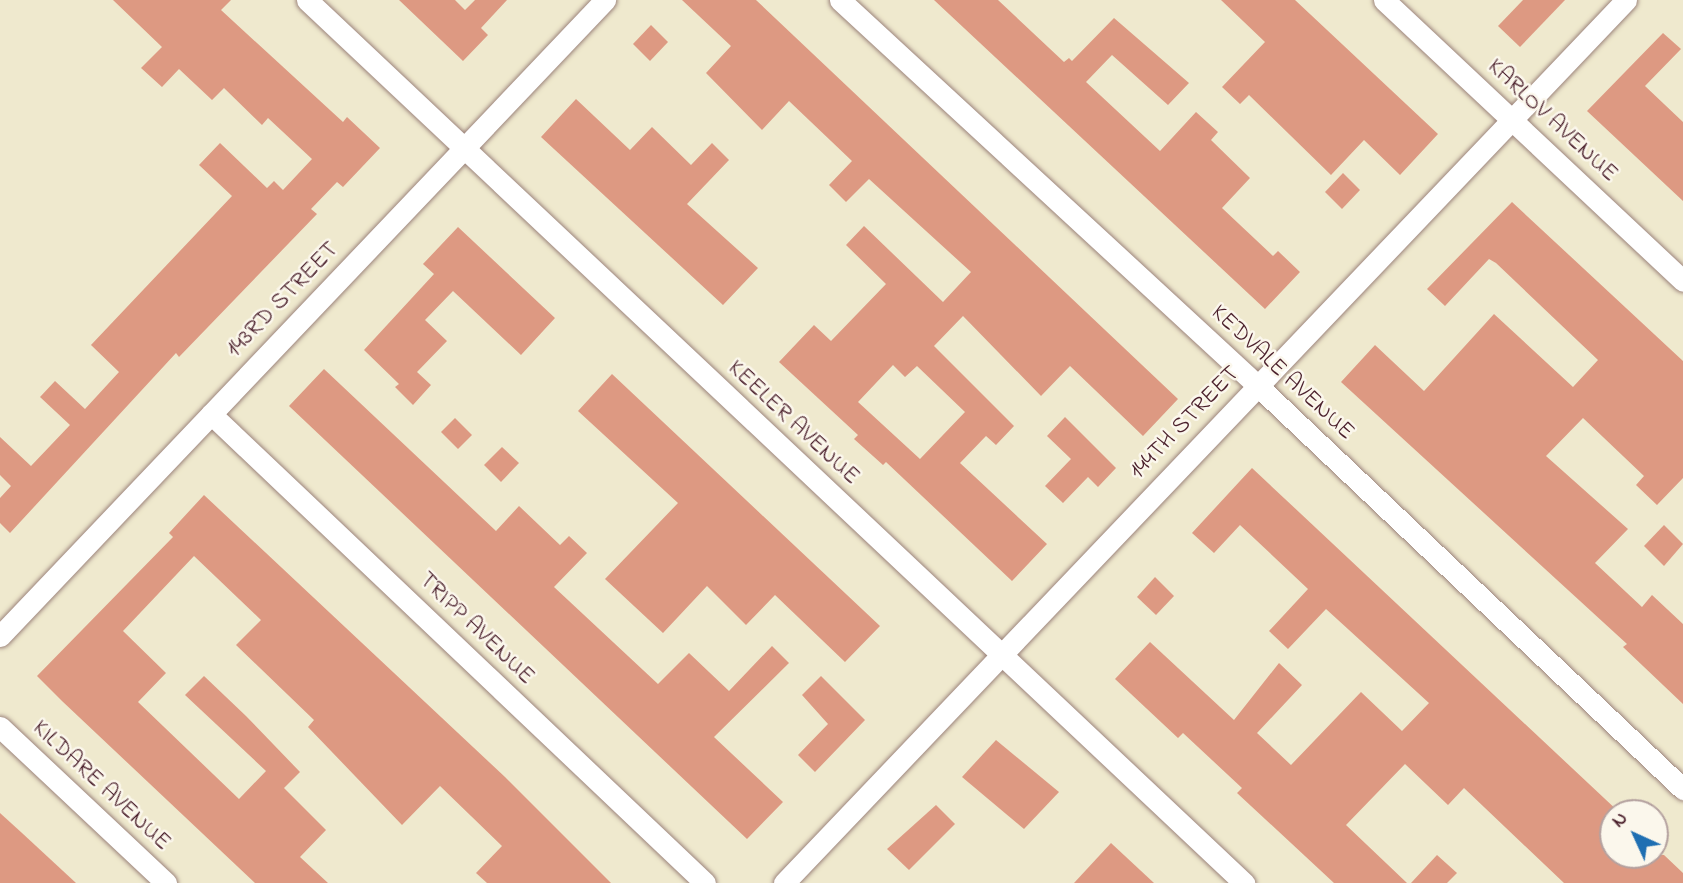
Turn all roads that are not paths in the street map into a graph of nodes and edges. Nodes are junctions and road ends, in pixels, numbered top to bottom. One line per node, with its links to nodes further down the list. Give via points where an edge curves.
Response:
1 (307, 0): 7 (street, KEELER AVENUE)
2 (605, 0): 7 (street, 143RD STREET)
3 (841, 0): 9 (street, KEDVALE AVENUE)
4 (1384, 0): 6 (street, KARLOV AVENUE)
5 (1626, 0): 6 (street, 144TH STREET)
6 (1511, 120): 8 (street, KARLOV AVENUE); 9 (street, 144TH STREET)
7 (464, 148): 10 (street, 143RD STREET); 12 (street, KEELER AVENUE)
8 (1683, 281)
9 (1258, 386): 12 (street, 144TH STREET); 14 (street, KEDVALE AVENUE)
10 (211, 414): 11 (street, 143RD STREET); 16 (street, TRIPP AVENUE)
11 (0, 636)
12 (998, 654): 17 (street, 144TH STREET); 18 (street, KEELER AVENUE)
13 (0, 727): 15 (street, KILDARE AVENUE)
14 (1683, 789)
15 (166, 883)
16 (705, 883)
17 (784, 883)
18 (1244, 883)

